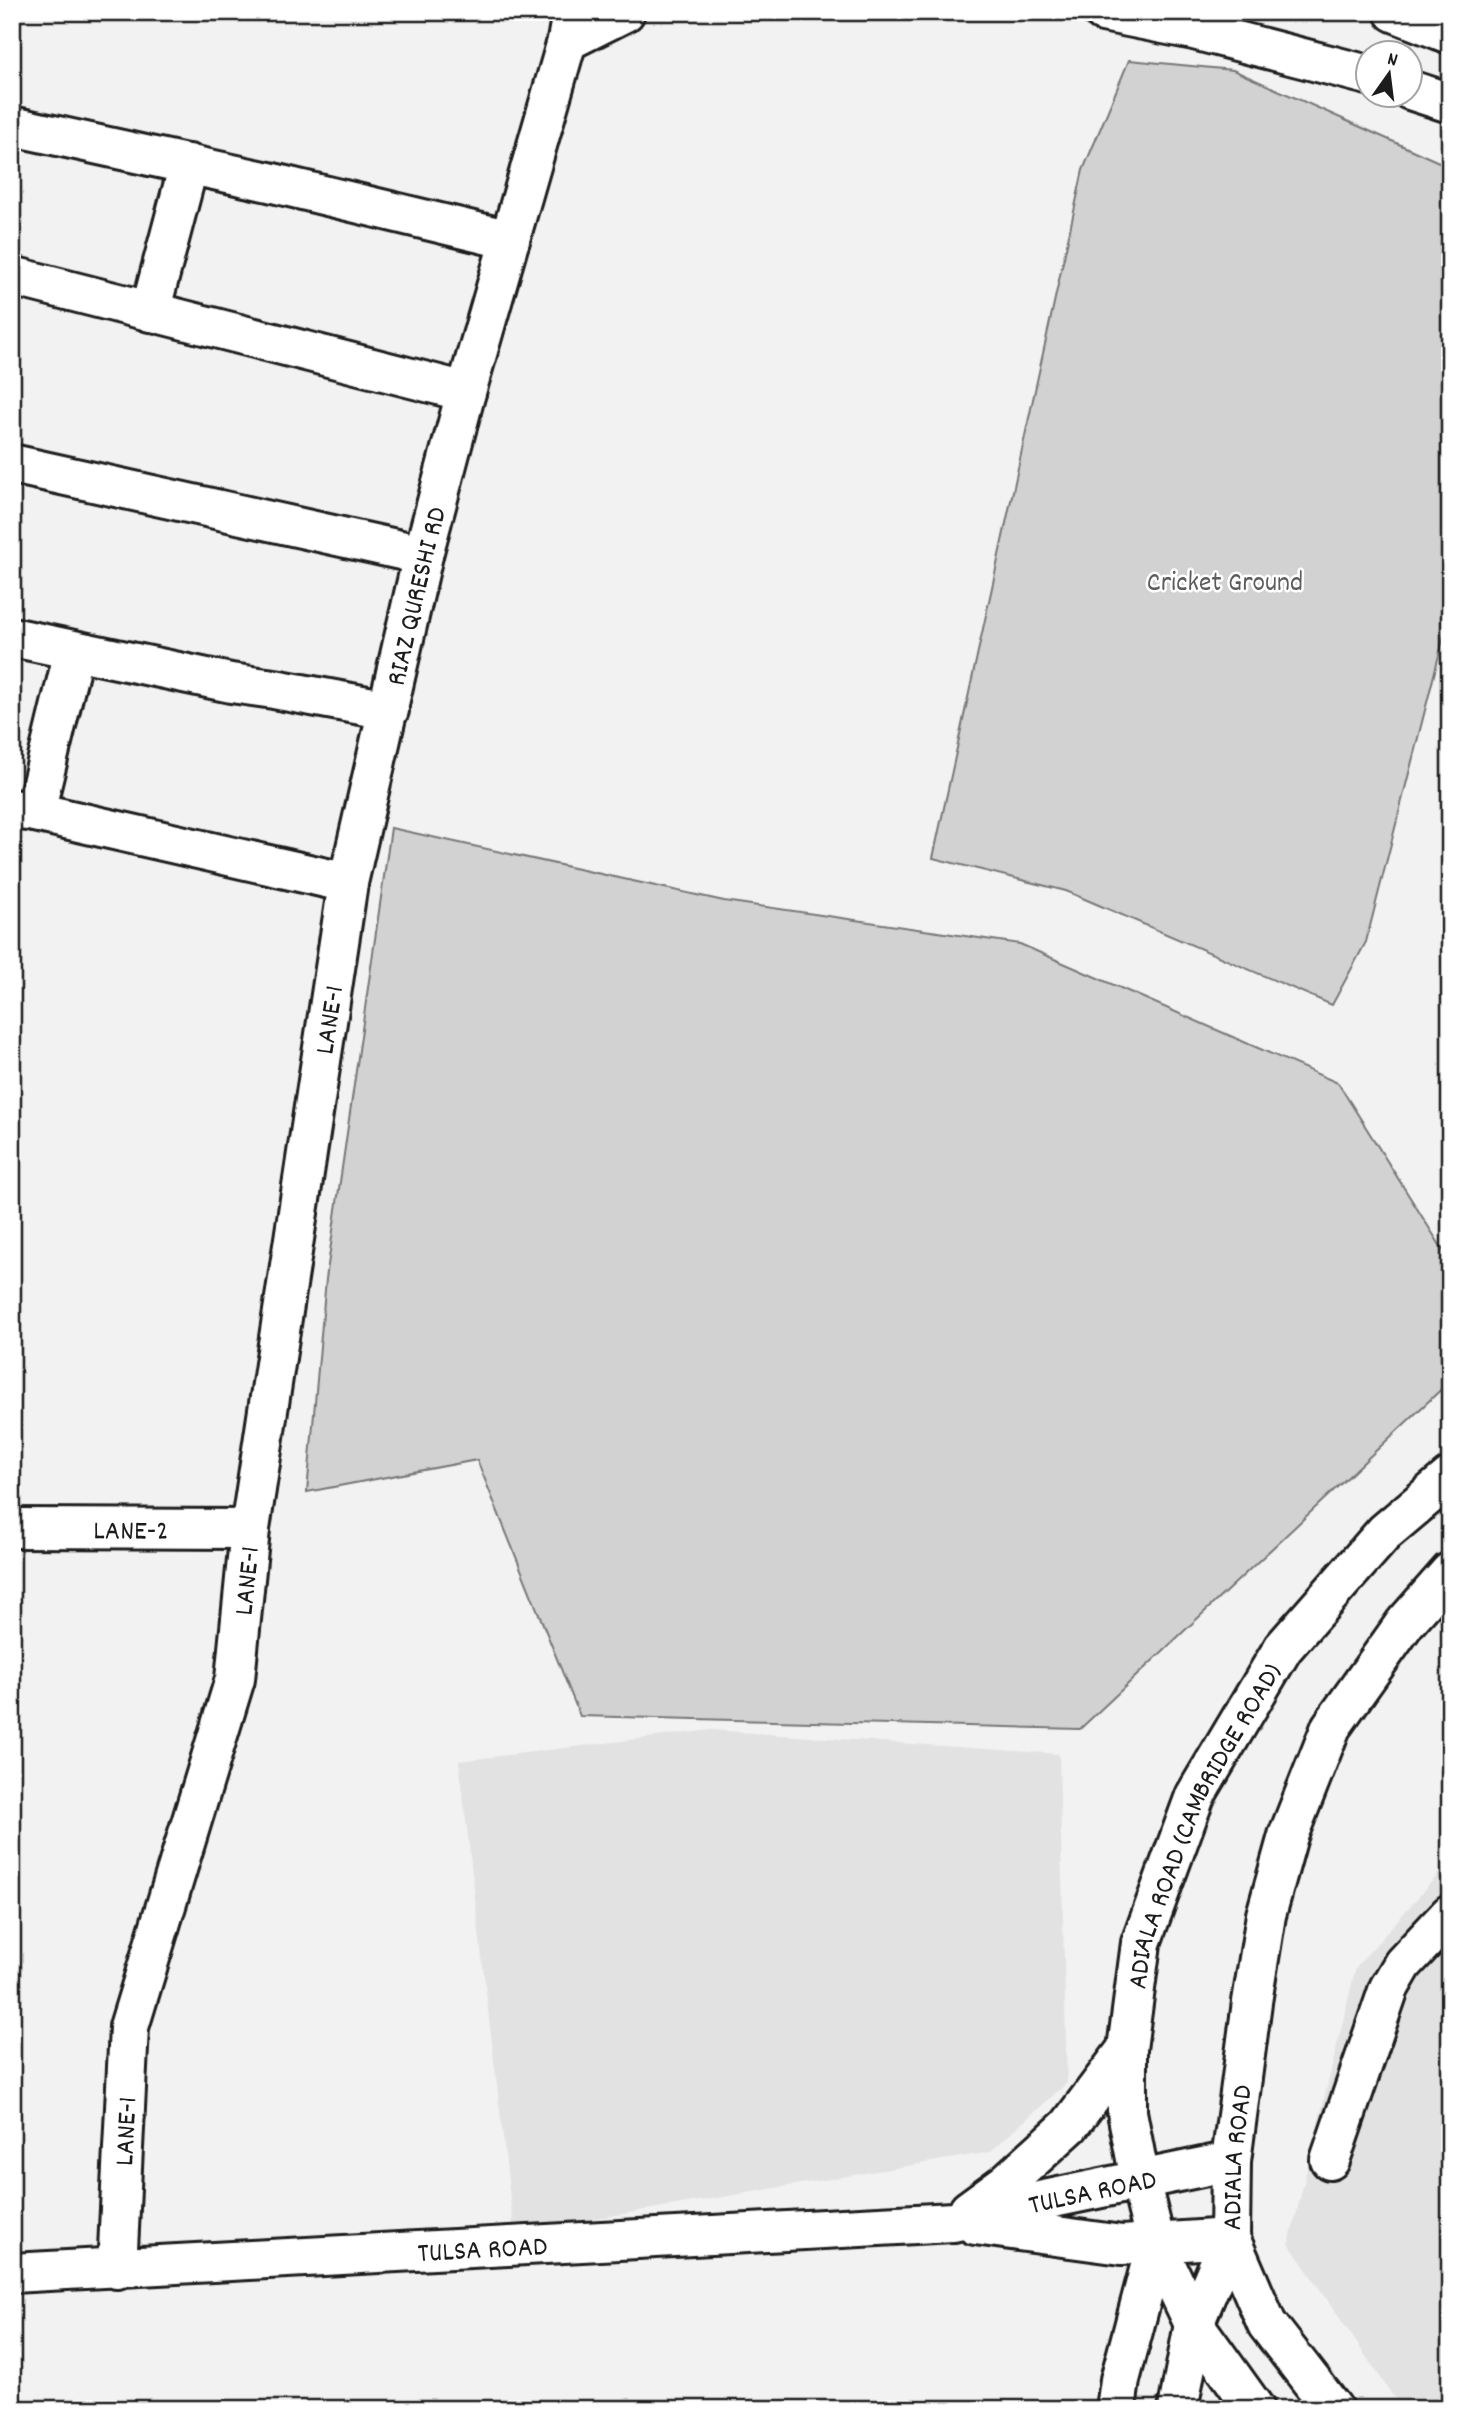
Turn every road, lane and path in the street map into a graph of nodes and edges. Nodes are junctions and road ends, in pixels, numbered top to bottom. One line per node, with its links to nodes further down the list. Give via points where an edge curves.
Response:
1 (625, 12): 4 (street, RIAZ QURESHI RD)
2 (1103, 12): 6 (street, via 1194,30)
3 (1394, 12): 5 (street)
4 (570, 26): 11 (street, RIAZ QURESHI RD)
5 (1450, 34)
6 (1354, 72)
7 (1424, 95): 8 (street)
8 (1450, 103)
9 (12, 126): 10 (street)
10 (189, 164): 11 (street); 13 (street)
11 (510, 240): 14 (street, RIAZ QURESHI RD)
12 (12, 276): 13 (street)
13 (150, 312): 14 (street)
14 (466, 391): 16 (street, RIAZ QURESHI RD)
15 (12, 464): 16 (street)
16 (423, 555): 19 (street, RIAZ QURESHI RD)
17 (12, 637): 18 (street)
18 (74, 651): 19 (street, via 231,684); 20 (street)
19 (389, 710): 21 (street, RIAZ QURESHI RD)
20 (23, 811): 21 (street)
21 (348, 883): 24 (street, LANE-1)
22 (1450, 1477): 27 (street, ADIALA ROAD (CAMBRIDGE ROAD), via 1385,1532 1283,1648 1195,1796 1141,1943)
23 (12, 1528): 24 (street, LANE-2)
24 (250, 1529): 34 (street, LANE-1, via 235,1679 129,2027)
25 (1450, 1572): 29 (street, ADIALA ROAD, via 1405,1623 1331,1727 1285,1849 1266,1915)
26 (1450, 1914): 28 (street, via 1403,1965 1389,1988)
27 (1127, 2049): 30 (street, ADIALA ROAD (CAMBRIDGE ROAD), via 1128,2112); 31 (street, TULSA ROAD, via 1069,2126 1006,2183)
28 (1330, 2160)
29 (1231, 2161): 30 (street, TULSA ROAD); 32 (street, ADIALA ROAD)
30 (1140, 2180): 31 (street, TULSA ROAD); 33 (street, ADIALA ROAD (CAMBRIDGE ROAD))
31 (953, 2221): 33 (street, TULSA ROAD, via 1122,2245); 34 (street, TULSA ROAD)
32 (1230, 2238): 33 (street, TULSA ROAD); 36 (street); 40 (street, ADIALA ROAD, via 1267,2324)
33 (1156, 2244): 36 (street); 37 (street)
34 (117, 2269): 35 (street, TULSA ROAD)
35 (12, 2273)
36 (1194, 2324): 38 (street); 39 (street)
37 (1116, 2409)
38 (1178, 2409)
39 (1255, 2409)
40 (1334, 2409)

